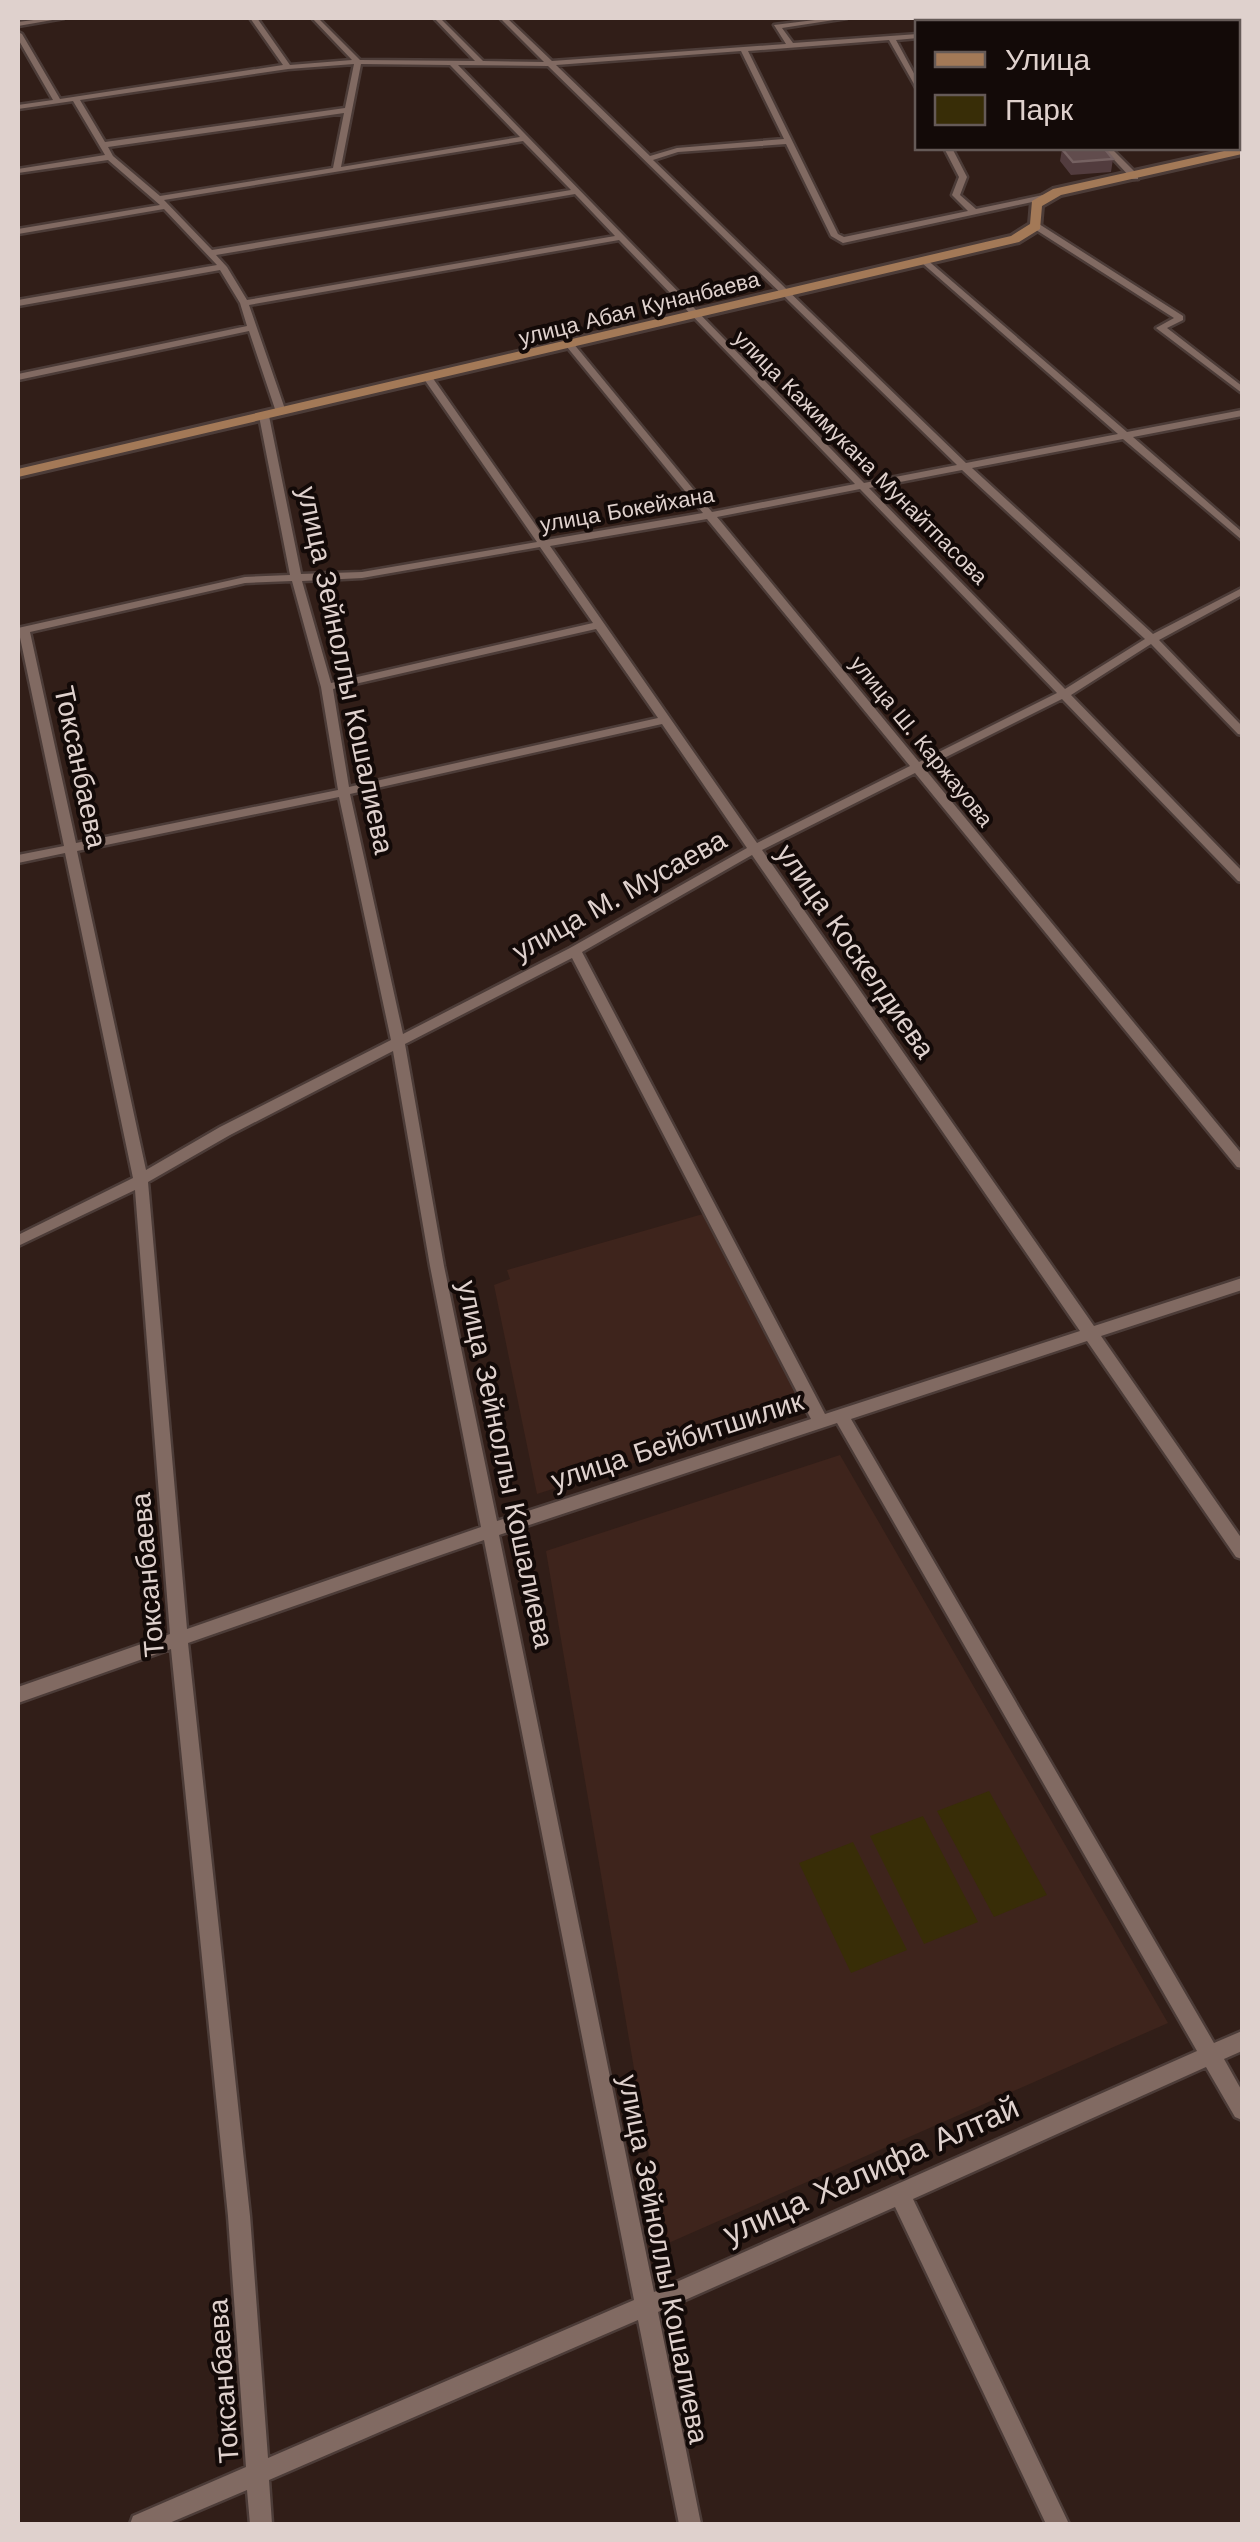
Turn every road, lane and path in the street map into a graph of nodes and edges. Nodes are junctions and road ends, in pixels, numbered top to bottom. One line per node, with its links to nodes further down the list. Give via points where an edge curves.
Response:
1 (60, 18): 9 (street)
2 (254, 18): 19 (street)
3 (315, 18): 15 (street)
4 (437, 18): 17 (street)
5 (503, 18): 18 (street)
6 (843, 18): 13 (street, via 777,28)
7 (1125, 18): 8 (street)
8 (1100, 20)
9 (18, 24)
10 (18, 34): 22 (street)
11 (915, 36): 12 (street)
12 (891, 38): 13 (street); 20 (street)
13 (790, 45): 14 (street)
14 (743, 48): 18 (street); 26 (street)
15 (358, 62): 16 (street); 19 (street); 24 (street)
16 (452, 63): 17 (street); 25 (street, улица Кажимукана Мунайтпасова)
17 (481, 63): 18 (street)
18 (552, 63): 32 (street)
19 (288, 66): 21 (street)
20 (915, 83)
21 (75, 98): 22 (street); 27 (street, улица Зейноллы Кошалиева)
22 (58, 100): 23 (street)
23 (18, 106)
24 (348, 110): 27 (street); 34 (street)
25 (523, 139): 34 (street); 36 (street, улица Кажимукана Мунайтпасова)
26 (789, 142): 32 (street, via 678,150); 39 (street, via 842,240)
27 (103, 145): 31 (street, улица Зейноллы Кошалиева)
28 (949, 150): 39 (street, via 963,176 956,194)
29 (1110, 150): 35 (street)
30 (1242, 150): 35 (street)
31 (110, 157): 33 (street); 38 (street, улица Зейноллы Кошалиева)
32 (648, 160): 48 (street)
33 (18, 171)
34 (336, 171): 38 (street)
35 (1134, 177): 37 (street)
36 (574, 192): 42 (street, улица Кажимукана Мунайтпасова); 45 (street)
37 (1043, 197): 39 (street); 40 (street, via 1036,204)
38 (162, 203): 41 (street); 45 (street, улица Зейноллы Кошалиева)
39 (975, 212)
40 (1036, 226): 43 (street, улица Абая Кунанбаева); 44 (street)
41 (18, 232)
42 (618, 238): 50 (street); 51 (street, улица Кажимукана Мунайтпасова)
43 (1014, 239): 44 (street); 46 (street, улица Абая Кунанбаева)
44 (1061, 240): 56 (street, via 1180,318 1160,328)
45 (210, 254): 47 (street, улица Зейноллы Кошалиева)
46 (926, 261): 48 (street, улица Абая Кунанбаева); 59 (street)
47 (223, 267): 49 (street); 50 (street, улица Зейноллы Кошалиева)
48 (784, 293): 51 (street, улица Абая Кунанбаева); 60 (street)
49 (18, 302)
50 (244, 303): 52 (street, улица Зейноллы Кошалиева)
51 (693, 314): 53 (street, улица Абая Кунанбаева); 62 (street, улица Кажимукана Мунайтпасова)
52 (251, 328): 54 (street); 58 (street, улица Зейноллы Кошалиева)
53 (570, 345): 55 (street, улица Абая Кунанбаева); 63 (street, улица Ш. Каржауова)
54 (18, 376)
55 (428, 379): 58 (street, улица Абая Кунанбаева); 65 (street, улица Коскелдиева)
56 (1242, 390)
57 (1242, 413): 59 (street, улица Бокейхана)
58 (272, 414): 61 (street, улица Абая Кунанбаева); 66 (street, улица Зейноллы Кошалиева)
59 (1124, 436): 60 (street, улица Бокейхана); 64 (street)
60 (966, 468): 62 (street, улица Бокейхана); 70 (street)
61 (18, 472)
62 (861, 487): 63 (street, улица Бокейхана); 72 (street, улица Кажимукана Мунайтпасова)
63 (711, 515): 65 (street, улица Бокейхана); 75 (street, улица Ш. Каржауова)
64 (1242, 537)
65 (542, 543): 66 (street, улица Бокейхана, via 362,575); 68 (street, улица Коскелдиева)
66 (296, 577): 69 (street, улица Бокейхана, via 245,580); 71 (street, улица Зейноллы Кошалиева)
67 (1242, 591): 70 (street, улица М. Мусаева)
68 (599, 625): 71 (street); 73 (street, улица Коскелдиева)
69 (21, 630): 77 (street, Токсанбаева)
70 (1152, 639): 72 (street, улица М. Мусаева); 74 (street)
71 (327, 687): 76 (street, улица Зейноллы Кошалиева)
72 (1066, 693): 75 (street, улица М. Мусаева); 80 (street, улица Кажимукана Мунайтпасова)
73 (666, 720): 76 (street); 78 (street, улица Коскелдиева)
74 (1242, 732)
75 (918, 767): 78 (street, улица М. Мусаева); 83 (street, улица Ш. Каржауова)
76 (344, 792): 77 (street); 82 (street, улица Зейноллы Кошалиева)
77 (70, 848): 79 (street); 84 (street, Токсанбаева)
78 (754, 849): 81 (street, улица М. Мусаева); 87 (street, улица Коскелдиева)
79 (18, 858)
80 (1242, 878)
81 (574, 950): 82 (street, улица М. Мусаева); 89 (street)
82 (398, 1042): 84 (street, улица М. Мусаева); 90 (street, улица Зейноллы Кошалиева)
83 (1242, 1163)
84 (141, 1180): 85 (street, улица М. Мусаева); 92 (street, Токсанбаева)
85 (18, 1241)
86 (1242, 1284): 87 (street, улица Бейбитшилик)
87 (1090, 1333): 88 (street, улица Бейбитшилик); 91 (street, улица Коскелдиева)
88 (841, 1416): 89 (street, улица Бейбитшилик); 95 (street)
89 (821, 1422): 90 (street, улица Бейбитшилик)
90 (492, 1530): 92 (street, улица Бейбитшилик); 98 (street, улица Зейноллы Кошалиева)
91 (1242, 1552)
92 (180, 1639): 93 (street, улица Бейбитшилик); 99 (street, Токсанбаева, via 239,2216)
93 (18, 1695)
94 (1242, 2041): 95 (street, улица Халифа Алтай)
95 (1210, 2055): 96 (street); 97 (street, улица Халифа Алтай)
96 (1242, 2110)
97 (898, 2193): 98 (street, улица Халифа Алтай); 103 (street)
98 (645, 2304): 99 (street, улица Халифа Алтай); 102 (street, улица Зейноллы Кошалиева)
99 (257, 2472): 100 (street, улица Халифа Алтай); 101 (street, Токсанбаева)
100 (141, 2524)
101 (261, 2524)
102 (690, 2524)
103 (1058, 2524)

